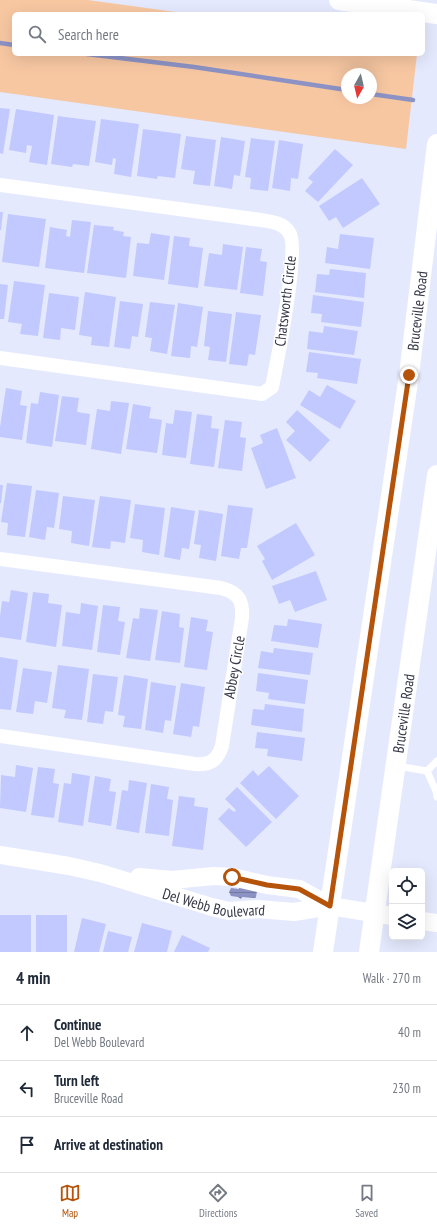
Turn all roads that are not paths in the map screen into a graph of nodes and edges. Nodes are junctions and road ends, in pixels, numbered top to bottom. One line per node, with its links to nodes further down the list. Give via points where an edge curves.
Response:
1 (339, 0): 2 (main road)
2 (423, 12)
3 (425, 12): 4 (main road)
4 (437, 14)
5 (437, 144): 17 (main road, Bruceville Road, via 409,375)
6 (0, 184): 7 (street, Chatsworth Circle, via 282,224 291,235 292,257 272,387 262,394)
7 (0, 358)
8 (437, 475): 12 (main road, Bruceville Road)
9 (0, 559): 10 (street, Abbey Circle, via 221,588 231,591 239,598 242,618 222,746 219,755 205,765)
10 (0, 736)
11 (437, 761): 13 (lane)
12 (395, 766): 13 (lane); 18 (main road, Bruceville Road)
13 (427, 771): 14 (lane)
14 (437, 797)
15 (0, 856): 16 (street, Del Webb Boulevard)
16 (100, 873): 17 (street, Del Webb Boulevard, via 172,880 232,877 299,889); 17 (street, Del Webb Boulevard, via 229,911 258,909 294,912)
17 (330, 906): 18 (street, Del Webb Boulevard); 21 (main road, Bruceville Road)
18 (384, 914): 22 (main road, Bruceville Road)
19 (425, 922): 20 (street)
20 (437, 924)
21 (323, 952)
22 (369, 952)

